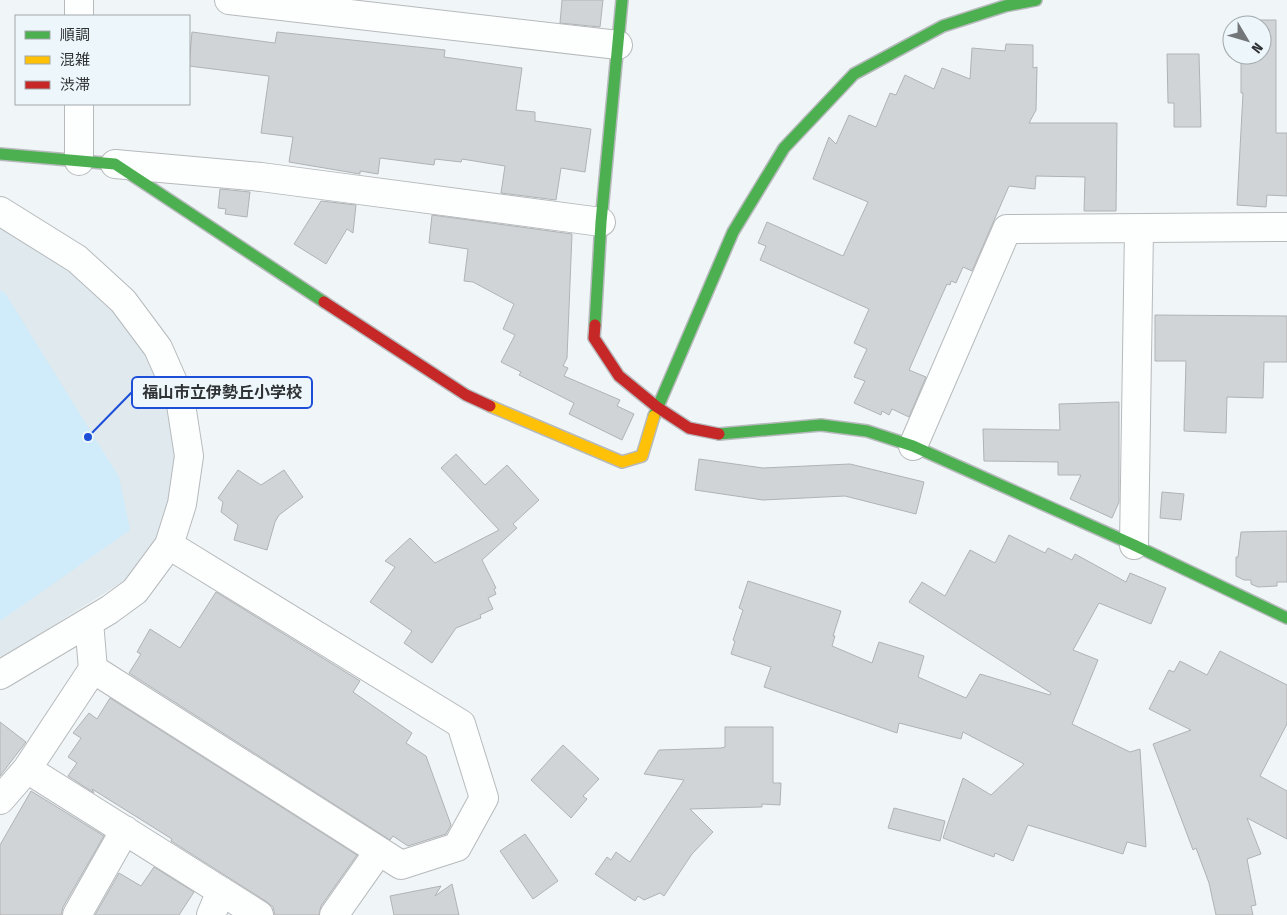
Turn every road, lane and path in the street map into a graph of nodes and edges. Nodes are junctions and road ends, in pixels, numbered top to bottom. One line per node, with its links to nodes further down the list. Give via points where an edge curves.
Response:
1 (80, 0): 5 (street)
2 (229, 0): 6 (street)
3 (622, 0): 6 (street)
4 (1036, 0): 15 (street, via 943,26 854,74 790,141 733,232)
5 (79, 15)
6 (618, 45): 12 (street)
7 (79, 105): 9 (street)
8 (0, 154): 9 (street)
9 (79, 161): 10 (street)
10 (114, 164): 12 (street, via 261,177); 15 (street, via 466,395 622,462 642,456)
11 (0, 211): 18 (street, via 77,259 123,301 158,348 180,398 189,456 182,504)
12 (601, 222): 15 (street, via 594,338 619,376)
13 (1287, 227): 14 (street)
14 (1139, 229): 16 (street, via 1007,229); 17 (street)
15 (657, 407): 16 (street, via 689,428 721,434 821,425 867,431)
16 (913, 446): 17 (street)
17 (1134, 544): 19 (street)
18 (169, 545): 20 (street, via 135,591); 26 (street, via 460,724 484,798 457,847 401,865)
19 (1287, 618)
20 (89, 622): 21 (street); 22 (street)
21 (93, 669): 23 (street); 26 (street)
22 (0, 675)
23 (27, 769): 24 (street); 25 (street)
24 (0, 800)
25 (125, 830): 27 (street); 28 (street)
26 (379, 851): 30 (street)
27 (216, 903): 29 (street)
28 (77, 915)
29 (259, 915)
30 (334, 915)

